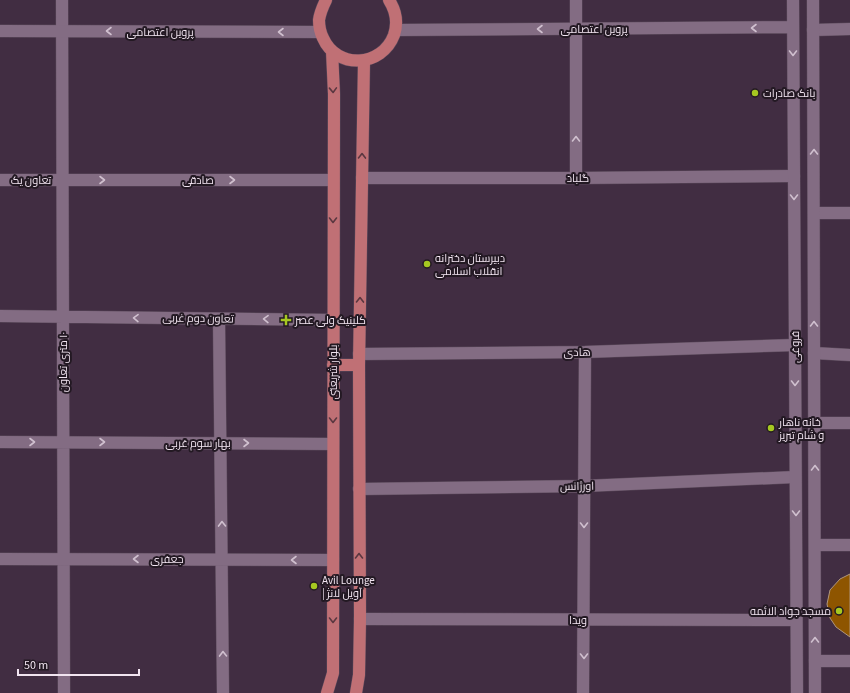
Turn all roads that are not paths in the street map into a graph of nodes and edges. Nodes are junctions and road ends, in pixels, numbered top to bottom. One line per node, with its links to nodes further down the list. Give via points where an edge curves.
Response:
1 (62, 0): 13 (street, ١٠ متری تعاون)
2 (326, 0): 14 (main road, via 321,10)
3 (389, 0): 10 (main road, via 396,18)
4 (576, 0): 8 (street)
5 (793, 0): 7 (street, فروغى)
6 (813, 0): 11 (street, فروغى)
7 (793, 27): 8 (street, پروین اعتصامى, one-way to 8); 17 (street, فروغى, one-way to 17)
8 (576, 29): 10 (street, پروین اعتصامى, one-way to 10); 19 (street, one-way to 8)
9 (850, 29): 11 (street)
10 (396, 30): 16 (main road, via 392,41 384,50 375,57)
11 (813, 30): 23 (street, فروغى, one-way to 11)
12 (0, 31): 13 (street, پروین اعتصامى)
13 (62, 31): 14 (street, پروین اعتصامى, one-way to 13); 21 (street, ١٠ متری تعاون)
14 (320, 32): 15 (main road)
15 (332, 51): 16 (main road, via 352,61); 22 (main road, بلوار شریعتى, one-way to 22)
16 (364, 60): 18 (main road, one-way to 16)
17 (794, 176): 19 (street, گلباد); 29 (street, فروغى, one-way to 29)
18 (362, 178): 19 (street, گلباد); 33 (main road, one-way to 18)
19 (576, 178)
20 (0, 180): 21 (street, تعاون یک)
21 (63, 180): 22 (street, صادقی, one-way to 22); 26 (street, ١٠ متری تعاون)
22 (334, 180): 28 (main road, بلوار شریعتى, one-way to 28)
23 (814, 213): 24 (street); 31 (street, فروغى, one-way to 23)
24 (850, 213)
25 (0, 316): 26 (street, تعاون دوم غربی)
26 (63, 317): 27 (street, تعاون دوم غربی, one-way to 26); 38 (street, ١٠ متری تعاون)
27 (219, 319): 28 (street, تعاون دوم غربی, one-way to 27); 39 (street)
28 (333, 320): 34 (main road, بلوار شریعتى)
29 (794, 345): 30 (street, هادی); 41 (street, فروغى, one-way to 41)
30 (585, 352): 33 (street, هادی); 42 (street)
31 (814, 353): 32 (street); 35 (street, فروغى)
32 (850, 355)
33 (359, 359): 34 (main road); 43 (main road)
34 (333, 365): 40 (main road, بلوار شریعتى, one-way to 40)
35 (814, 423): 36 (street); 44 (street, فروغى, one-way to 35)
36 (850, 423)
37 (0, 442): 38 (street, بهار سوم غربی, one-way to 38)
38 (63, 442): 39 (street, بهار سوم غربی, one-way to 39); 47 (street, ١٠ متری تعاون)
39 (221, 443): 40 (street, بهار سوم غربی, one-way to 40); 48 (street, one-way to 39)
40 (333, 444): 49 (main road, بلوار شریعتى)
41 (795, 477): 42 (street, اورژانس); 52 (street, فروغى, one-way to 52)
42 (584, 486): 43 (street, اورژانس); 51 (street, one-way to 51)
43 (359, 489): 50 (main road, one-way to 43)
44 (815, 545): 45 (street); 53 (street, فروغى, one-way to 44)
45 (850, 545)
46 (0, 558): 47 (street, جعفری)
47 (64, 559): 48 (street, جعفری, one-way to 47); 55 (street, ١٠ متری تعاون)
48 (222, 559): 49 (street, جعفری, one-way to 48); 56 (street, one-way to 48)
49 (333, 560): 57 (main road, بلوار شریعتى, one-way to 57, via 333,673)
50 (360, 620): 51 (street, ویدا); 58 (main road, via 359,675)
51 (584, 620): 52 (street, ویدا); 59 (street, one-way to 59)
52 (796, 620): 60 (street, فروغى)
53 (815, 661): 54 (street); 61 (street, فروغى)
54 (850, 661)
55 (64, 693)
56 (223, 693)
57 (327, 693)
58 (356, 693)
59 (583, 693)
60 (797, 693)
61 (815, 693)

